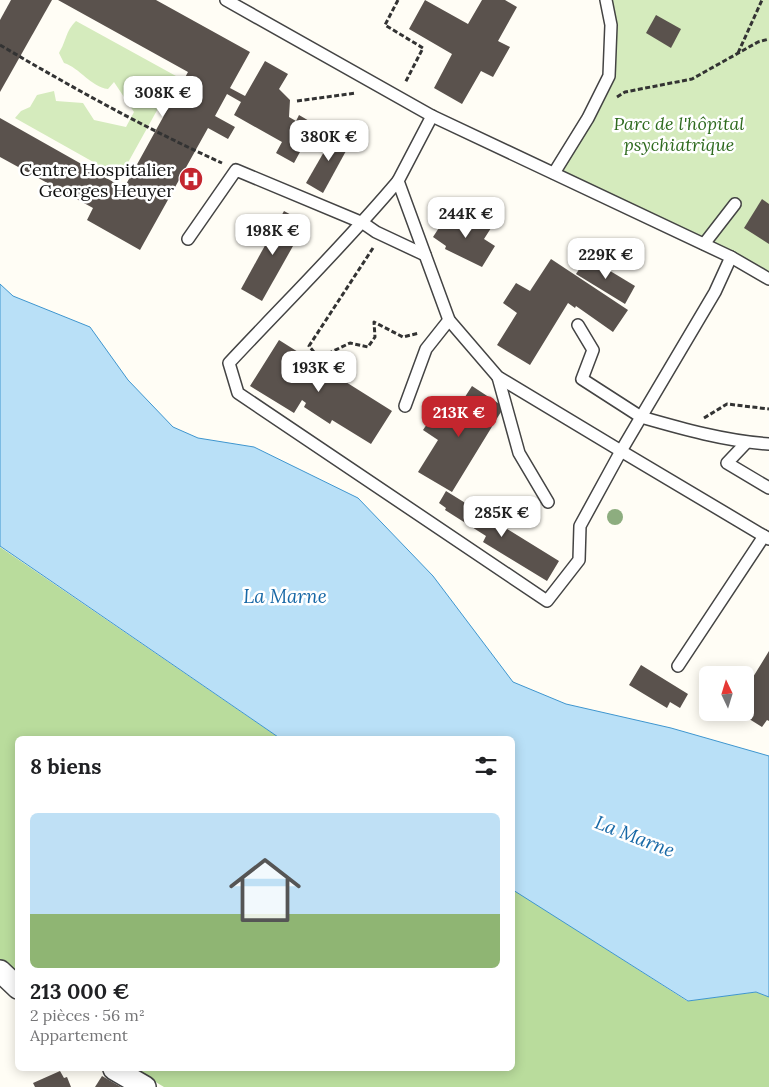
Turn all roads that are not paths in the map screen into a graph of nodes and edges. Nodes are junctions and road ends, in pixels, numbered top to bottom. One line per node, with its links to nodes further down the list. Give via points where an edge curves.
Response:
1 (226, 0): 3 (lane)
2 (606, 0): 4 (lane, via 611,26 609,76)
3 (432, 116): 4 (lane); 5 (lane)
4 (554, 173): 9 (lane)
5 (398, 181): 7 (lane); 10 (lane)
6 (735, 204): 9 (lane)
7 (363, 223): 8 (lane, via 236,170); 10 (lane); 20 (lane, via 229,363 238,393 547,601 579,560 580,526)
8 (188, 239)
9 (704, 244): 11 (lane)
10 (425, 254): 13 (lane)
11 (731, 257): 12 (lane); 17 (lane, via 715,292)
12 (769, 279)
13 (449, 320): 15 (lane); 16 (lane, via 426,348)
14 (578, 326): 17 (lane, via 593,350 582,379)
15 (498, 377): 20 (lane); 22 (lane, via 519,453)
16 (405, 406)
17 (641, 416): 18 (lane, via 683,430); 20 (lane)
18 (746, 442): 19 (lane); 21 (lane, via 727,463)
19 (769, 444)
20 (621, 451): 23 (lane)
21 (769, 488)
22 (548, 502)
23 (767, 538): 24 (lane)
24 (678, 666)
25 (0, 971): 26 (street)
26 (15, 985)
27 (117, 1071): 28 (street)
28 (145, 1087)

